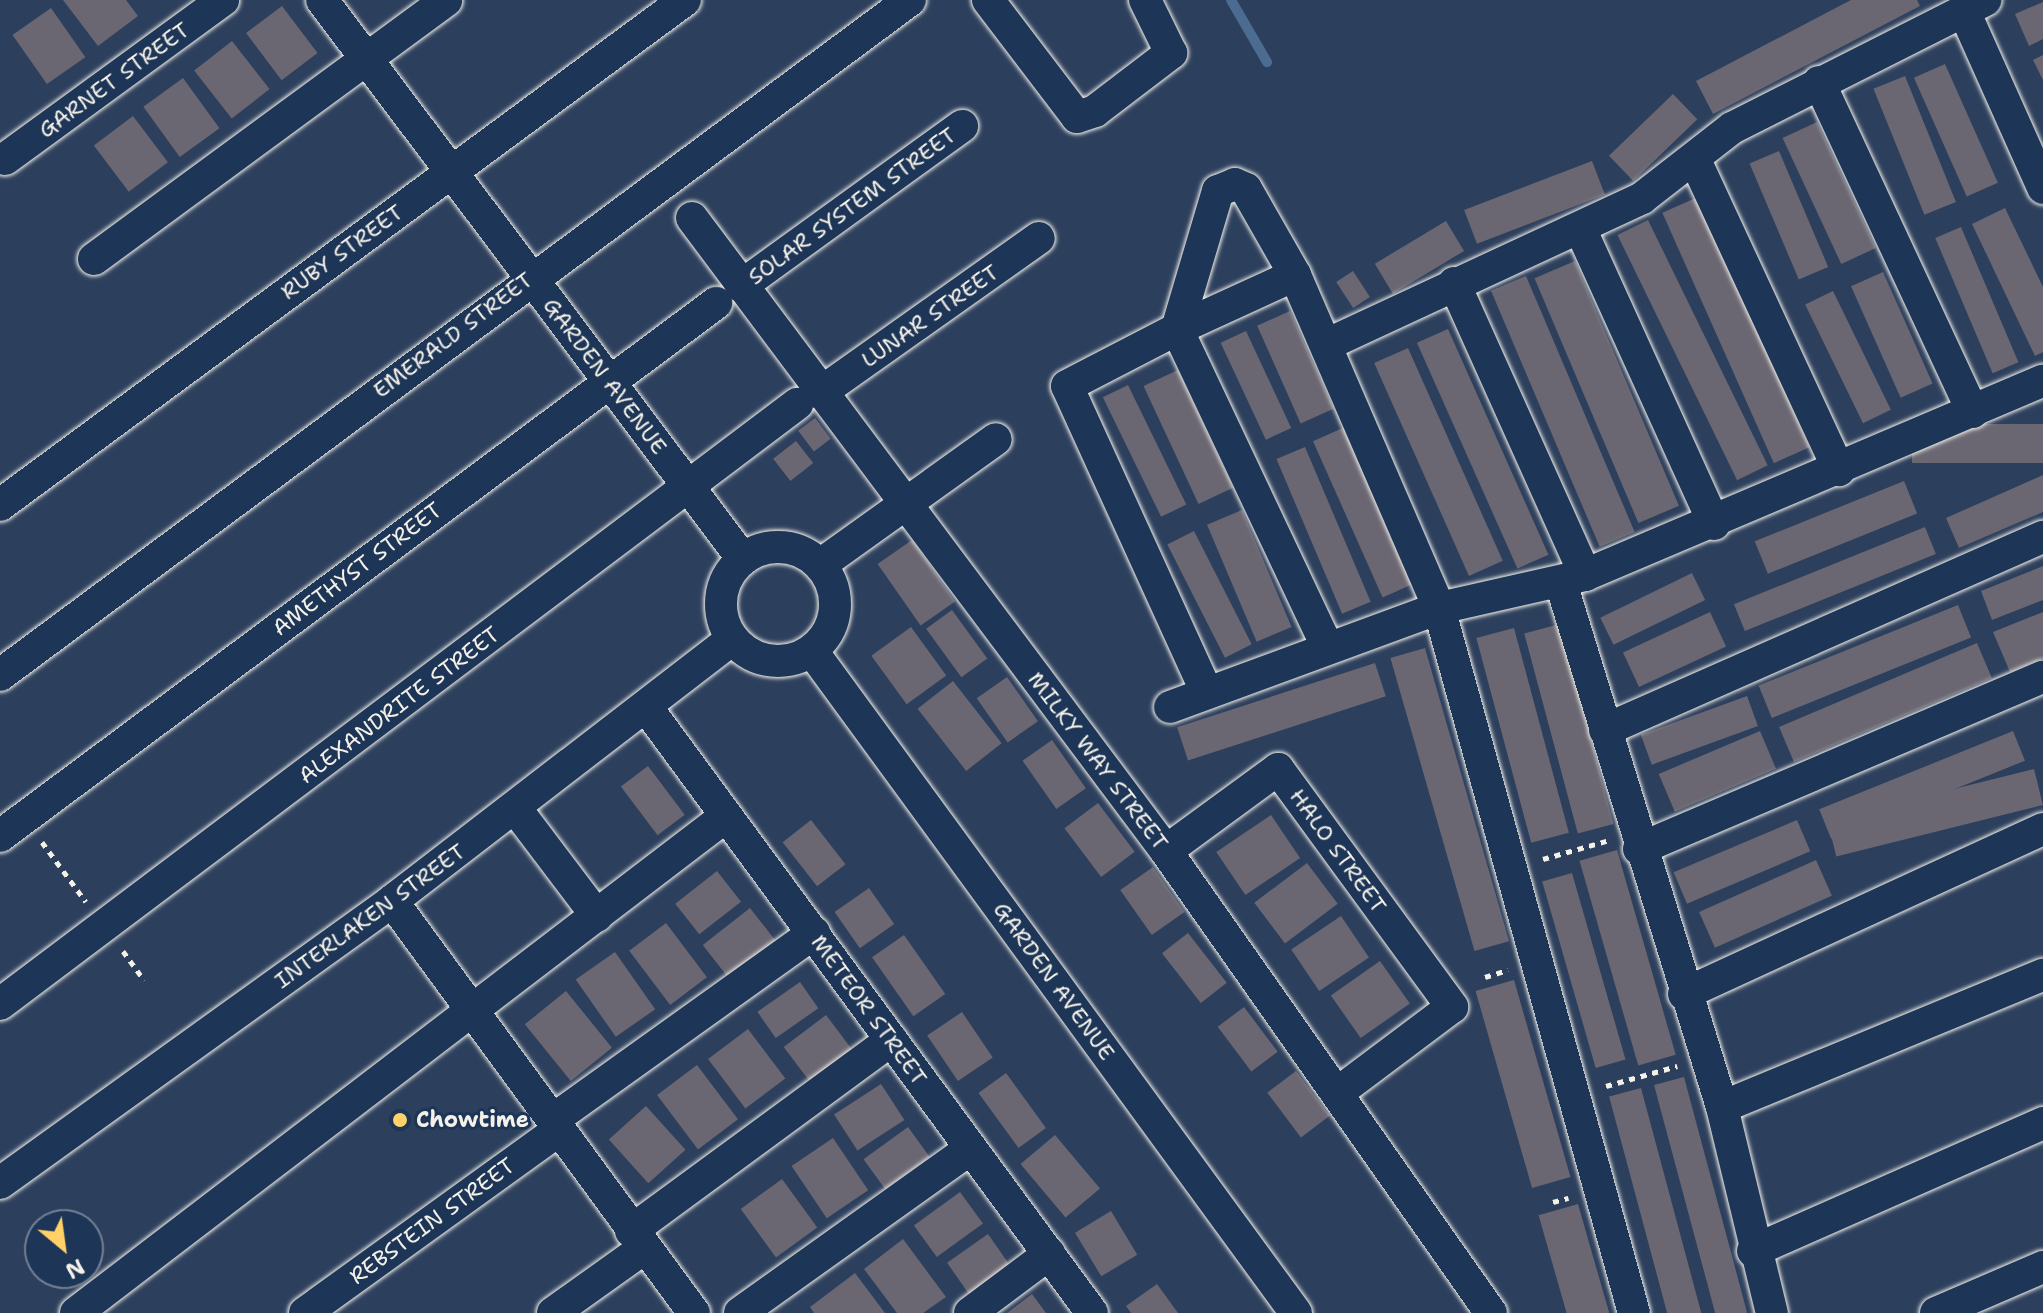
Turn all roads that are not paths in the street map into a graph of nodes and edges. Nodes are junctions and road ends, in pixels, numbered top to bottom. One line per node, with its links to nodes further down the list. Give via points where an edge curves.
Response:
1 (223, 0): 13 (street, GARNET STREET)
2 (322, 0): 9 (street, GARDEN AVENUE)
3 (446, 0): 9 (street)
4 (685, 0): 15 (street, RUBY STREET)
5 (910, 0): 22 (street, EMERALD STREET)
6 (988, 0): 7 (street, via 1077,117 1095,111 1171,53)
7 (1145, 0)
8 (1974, 5): 10 (street); 12 (street)
9 (366, 58): 15 (street, GARDEN AVENUE); 20 (street)
10 (1819, 82): 14 (street, via 1732,128); 30 (street)
11 (962, 126): 24 (street, SOLAR SYSTEM STREET)
12 (2031, 130): 16 (street)
13 (5, 159)
14 (1695, 160): 18 (street); 32 (street)
15 (451, 171): 22 (street, GARDEN AVENUE); 34 (street, RUBY STREET)
16 (2043, 188)
17 (692, 218): 24 (street, MILKY WAY STREET)
18 (1580, 228): 23 (street); 36 (street)
19 (1039, 238): 29 (street, LUNAR STREET)
20 (94, 259)
21 (1295, 275): 25 (street); 25 (street, via 1246,189 1225,185); 26 (street)
22 (530, 277): 27 (street, GARDEN AVENUE); 45 (street, EMERALD STREET)
23 (1454, 283): 26 (street); 40 (street)
24 (729, 295): 27 (street, AMETHYST STREET); 29 (street, MILKY WAY STREET)
25 (1177, 329): 43 (street); 47 (street, via 1067,386)
26 (1328, 344): 41 (street)
27 (608, 381): 33 (street, GARDEN AVENUE); 53 (street, AMETHYST STREET)
28 (2043, 381): 30 (street)
29 (809, 399): 33 (street, ALEXANDRITE STREET); 35 (street, MILKY WAY STREET)
30 (1973, 412): 32 (street)
31 (996, 439): 35 (street)
32 (1839, 470): 36 (street)
33 (688, 487): 38 (street, GARDEN AVENUE); 62 (street, ALEXANDRITE STREET)
34 (0, 505)
35 (907, 506): 39 (street); 56 (street, MILKY WAY STREET)
36 (1714, 524): 40 (street)
37 (2043, 537): 50 (street)
38 (743, 559): 39 (street, via 783,547); 42 (street, via 723,588)
39 (820, 565): 44 (street, via 835,600 825,637)
40 (1573, 579): 41 (street); 50 (street)
41 (1439, 608): 43 (street); 84 (street)
42 (732, 639): 44 (street, via 770,661); 49 (street, INTERLAKEN STREET)
43 (1328, 648): 47 (street)
44 (812, 651): 82 (street, GARDEN AVENUE)
45 (0, 675)
46 (2043, 677): 55 (street)
47 (1207, 693): 48 (street)
48 (1170, 707)
49 (647, 708): 51 (street, INTERLAKEN STREET); 52 (street, METEOR STREET)
50 (1605, 730): 55 (street)
51 (516, 809): 57 (street, INTERLAKEN STREET); 58 (street)
52 (726, 816): 58 (street); 59 (street, METEOR STREET)
53 (12, 827)
54 (2043, 829): 61 (street)
55 (1637, 842): 61 (street)
56 (1166, 851): 65 (street, MILKY WAY STREET); 65 (street, HALO STREET, via 1278,769 1452,1007)
57 (392, 901): 63 (street); 70 (street, INTERLAKEN STREET)
58 (597, 916): 63 (street)
59 (814, 933): 64 (street, METEOR STREET); 68 (street, REBSTEIN STREET)
60 (2043, 975): 66 (street)
61 (1684, 994): 66 (street)
62 (0, 1004)
63 (474, 1012): 68 (street); 75 (street)
64 (891, 1040): 69 (street, METEOR STREET); 71 (street)
65 (1340, 1091): 83 (street, MILKY WAY STREET)
66 (1722, 1107): 72 (street)
67 (2043, 1123): 72 (street)
68 (557, 1124): 71 (street); 76 (street, REBSTEIN STREET)
69 (970, 1149): 73 (street, METEOR STREET); 79 (street)
70 (0, 1183)
71 (637, 1239): 77 (street); 78 (street)
72 (1753, 1251): 85 (street)
73 (1049, 1254): 80 (street); 81 (street, METEOR STREET)
74 (2043, 1267): 86 (street)
75 (76, 1313)
76 (305, 1313)
77 (553, 1313)
78 (694, 1313)
79 (740, 1313)
80 (970, 1313)
81 (1092, 1313)
82 (1296, 1313)
83 (1491, 1313)
84 (1634, 1313)
85 (1772, 1313)
86 (1936, 1313)

